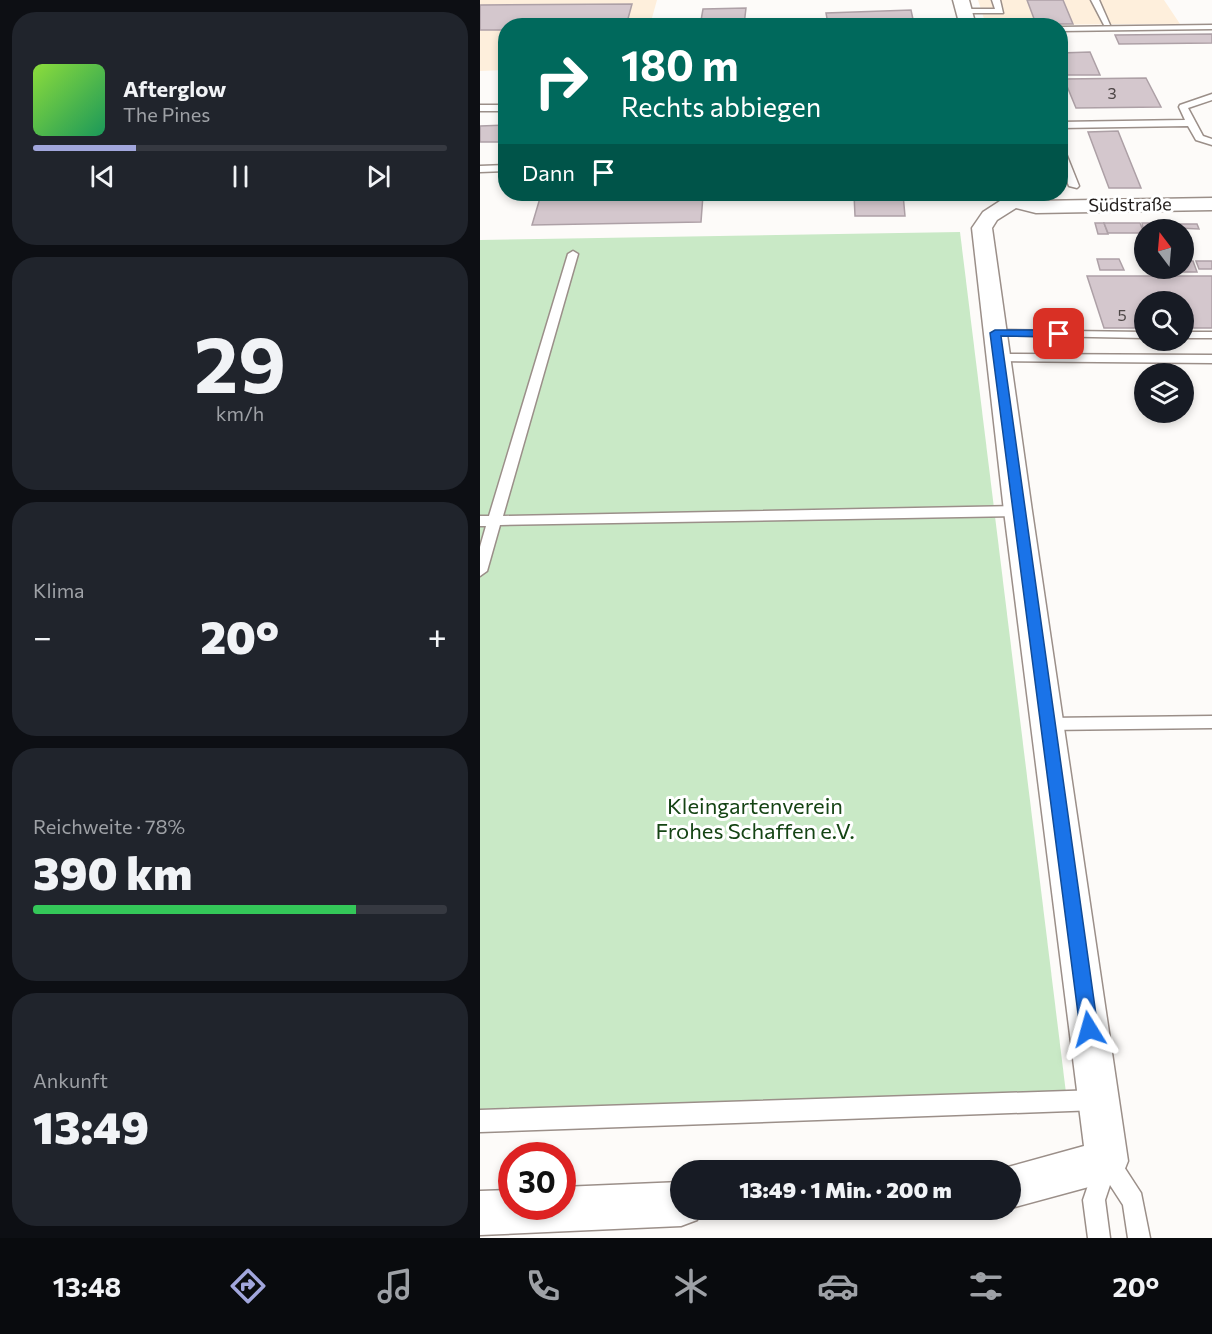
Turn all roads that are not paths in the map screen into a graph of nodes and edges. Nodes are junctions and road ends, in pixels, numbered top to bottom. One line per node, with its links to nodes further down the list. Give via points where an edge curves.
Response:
1 (996, 0): 3 (lane, via 1000,11)
2 (1095, 0): 4 (lane)
3 (964, 12)
4 (1107, 23)
5 (1212, 27): 6 (lane)
6 (1068, 29)
7 (1212, 97): 10 (lane, via 1183,107)
8 (480, 108): 9 (lane)
9 (498, 108)
10 (1192, 123): 11 (lane); 12 (lane, via 1199,138)
11 (1068, 124)
12 (1212, 142)
13 (480, 168): 14 (lane)
14 (498, 168)
15 (1068, 171): 16 (lane)
16 (1074, 186)
17 (1004, 201): 24 (street, via 982,228)
18 (1019, 201): 19 (street, Südstraße, via 1036,207)
19 (1212, 204)
20 (573, 254): 27 (lane)
21 (1194, 335): 22 (lane)
22 (1212, 335)
23 (1134, 336): 24 (lane)
24 (996, 346): 25 (lane); 26 (street)
25 (1212, 359)
26 (1018, 511): 27 (lane); 30 (street)
27 (487, 521): 28 (lane)
28 (480, 571)
29 (1212, 722): 30 (lane)
30 (1047, 724): 31 (street)
31 (1098, 1100): 32 (lane); 33 (street)
32 (480, 1120)
33 (1107, 1161): 34 (street); 37 (lane, via 1094,1200); 38 (lane, via 1133,1201)
34 (1021, 1183)
35 (670, 1204): 36 (street)
36 (480, 1213)
37 (1099, 1238)
38 (1139, 1238)

